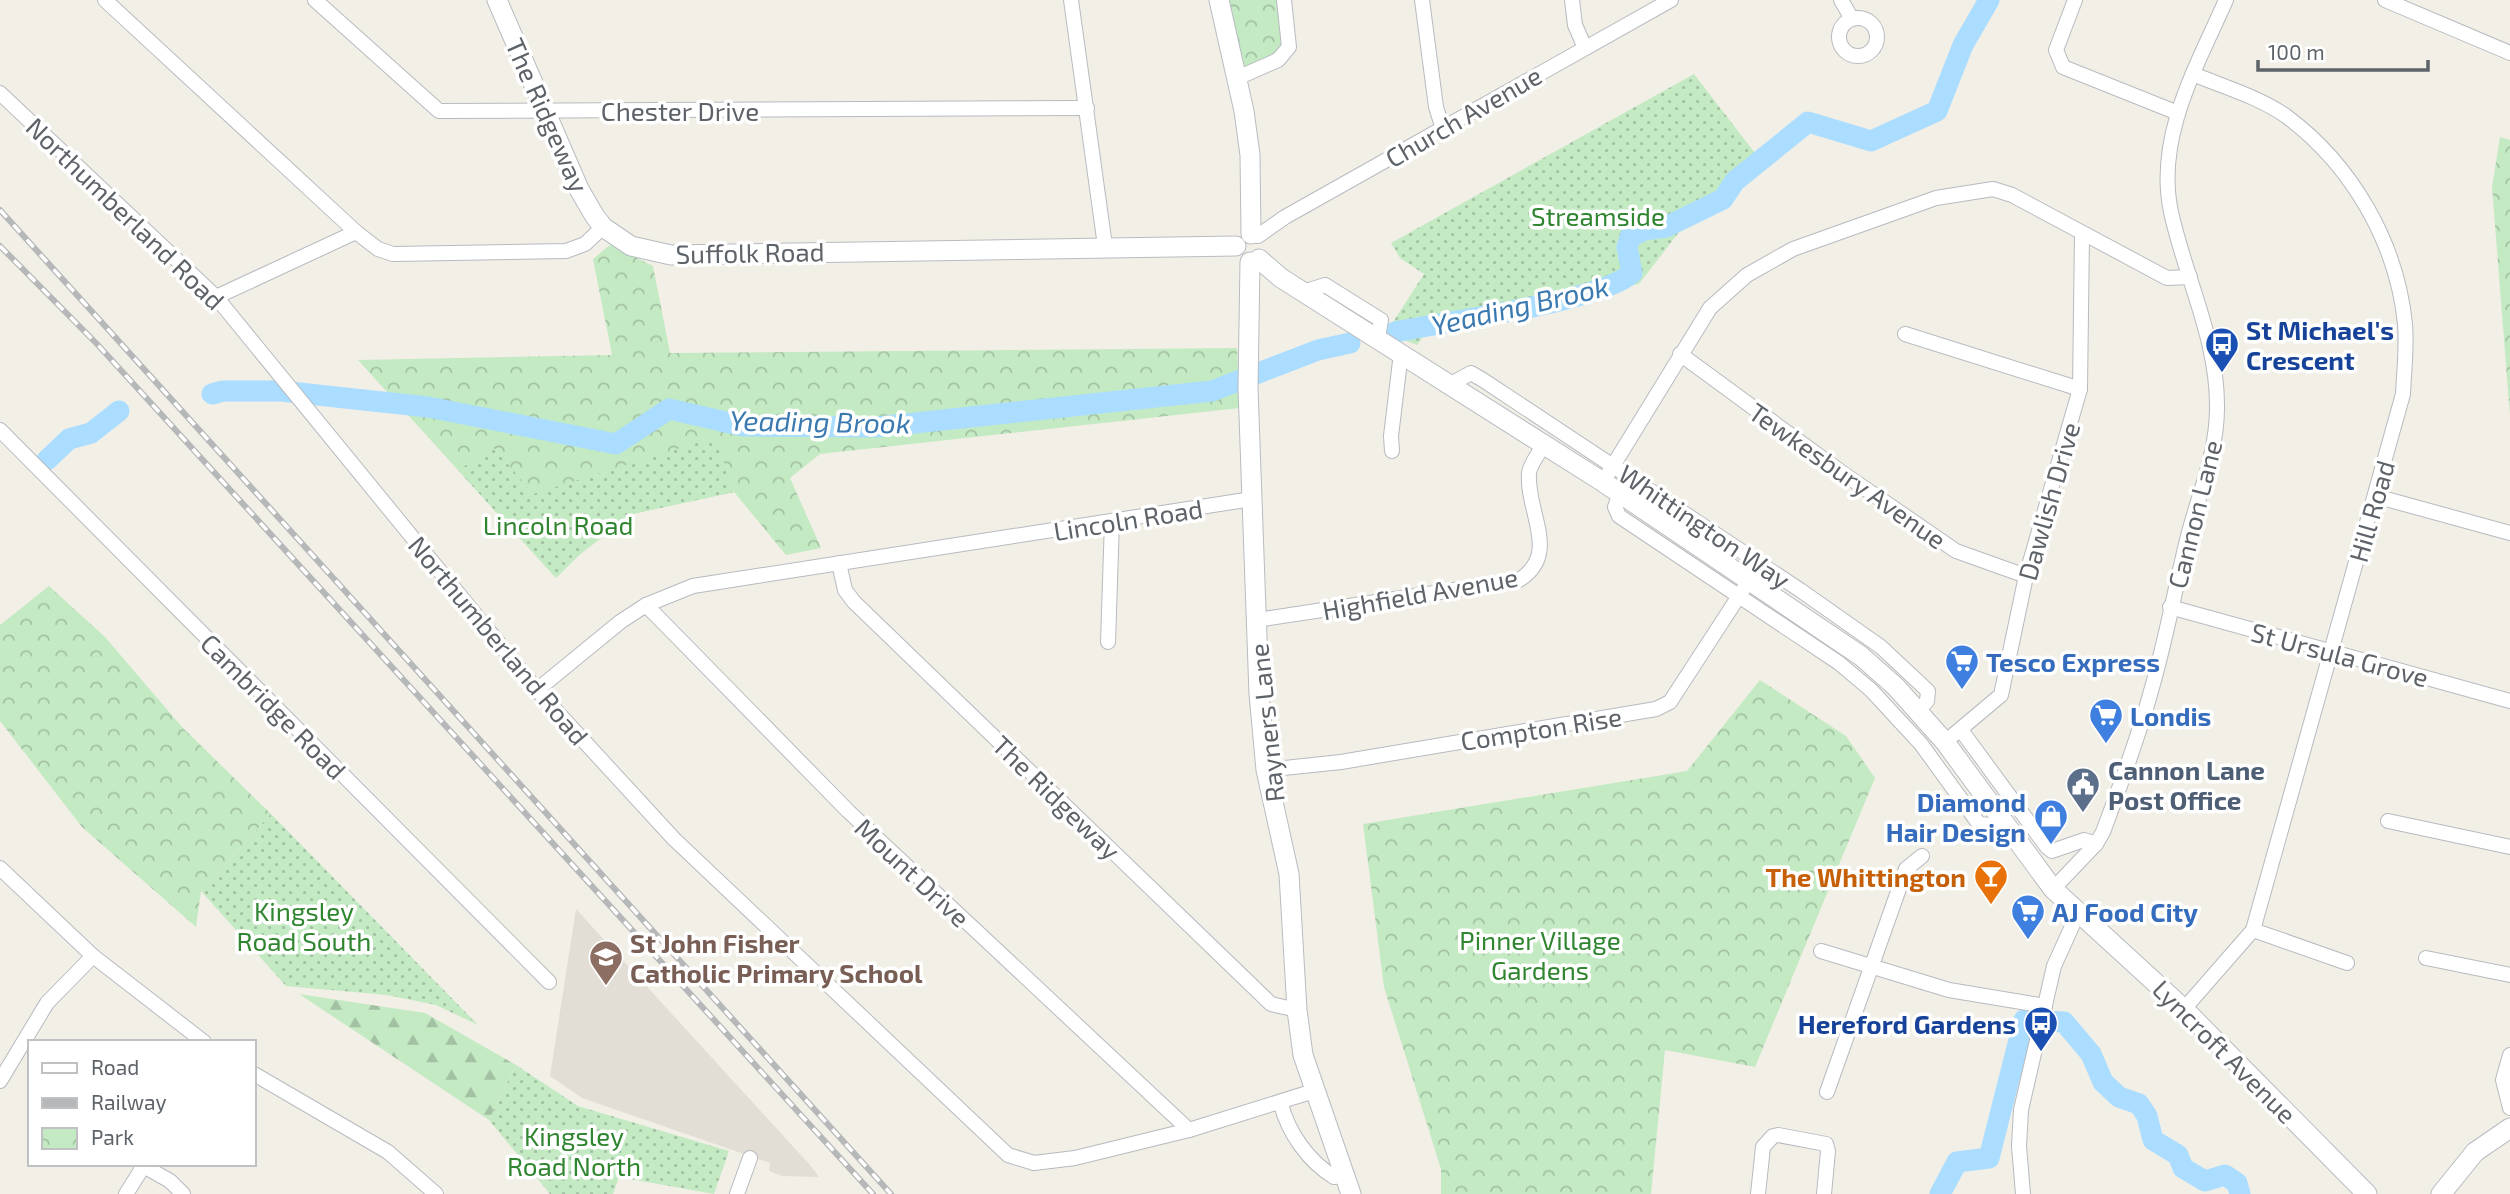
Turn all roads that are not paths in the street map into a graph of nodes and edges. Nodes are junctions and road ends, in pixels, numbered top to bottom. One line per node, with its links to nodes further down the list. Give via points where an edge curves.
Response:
1 (105, 0): 25 (street)
2 (315, 0): 21 (street, Chester Drive, via 439,111)
3 (497, 0): 21 (street, The Ridgeway)
4 (1071, 0): 20 (street)
5 (1219, 0): 18 (street)
6 (1283, 0): 18 (street, via 1289,43 1284,54 1262,70)
7 (1422, 0): 23 (street, via 1436,107)
8 (1572, 0): 15 (street, via 1575,25)
9 (1671, 0): 15 (street, Church Avenue)
10 (1841, 0): 14 (street)
11 (2075, 0): 22 (street, via 2056,50 2063,67)
12 (2226, 0): 17 (street, Cannon Lane)
13 (2385, 0): 16 (street)
14 (1852, 19)
15 (1585, 48): 23 (street, Church Avenue)
16 (2510, 52)
17 (2193, 74): 22 (street, Cannon Lane); 43 (street, Hill Road, via 2286,117 2364,201 2389,250 2405,324 2403,394)
18 (1237, 78): 27 (street, via 1250,155)
19 (0, 93): 33 (street, Northumberland Road)
20 (1087, 108): 21 (street, Chester Drive); 28 (street)
21 (545, 109): 24 (street, The Ridgeway, via 579,189)
22 (2178, 113): 31 (street, Cannon Lane, via 2170,143 2168,182 2171,211)
23 (1443, 128): 27 (street, Church Avenue)
24 (603, 227): 25 (street, via 577,250 553,251 393,254); 28 (street, Suffolk Road, via 631,246 671,255)
25 (356, 232): 33 (street)
26 (2082, 233): 31 (street, via 2167,278); 36 (street, via 1993,189 1936,198 1793,249 1747,275 1710,308); 38 (street, Dawlish Drive)
27 (1255, 235): 28 (street, Suffolk Road); 29 (street, via 1239,258)
28 (1105, 246)
29 (1255, 261): 30 (street, Whittington Way); 32 (street, Rayners Lane)
30 (1278, 275): 32 (street); 35 (street, Whittington Way)
31 (2190, 277): 51 (street, Cannon Lane, via 2215,369 2218,408 2212,461)
32 (1249, 292): 44 (street, Rayners Lane)
33 (216, 297): 55 (street, Northumberland Road)
34 (1905, 334): 38 (street)
35 (1401, 352): 37 (street, Whittington Way); 41 (street)
36 (1680, 354): 42 (street); 48 (street, Tewkesbury Avenue, via 1956,551)
37 (1451, 384): 40 (street, Whittington Way); 42 (street, Whittington Way, via 1471,373)
38 (2080, 389): 48 (street, Dawlish Drive)
39 (0, 430): 76 (street, Cambridge Road)
40 (1545, 444): 42 (street, Whittington Way); 52 (street, Highfield Avenue, via 1529,472 1541,554 1533,571 1519,580)
41 (1392, 451)
42 (1608, 473): 49 (street, Whittington Way, via 1620,493); 57 (street, Whittington Way, via 1881,647 1928,691 1927,701)
43 (2375, 496): 46 (street); 54 (street, Hill Road)
44 (1252, 499): 45 (street, Lincoln Road); 52 (street, Rayners Lane)
45 (1112, 522): 47 (street, Lincoln Road); 53 (street)
46 (2510, 533)
47 (839, 563): 50 (street, Lincoln Road, via 693,586); 78 (street, The Ridgeway, via 845,590 854,602 1271,1004)
48 (2026, 576): 58 (street, Dawlish Drive, via 2001,695)
49 (1744, 588): 57 (street, Whittington Way, via 1861,656); 60 (street, Compton Rise, via 1670,702 1656,709 1341,762); 61 (street, Whittington Way, via 1871,690 1921,744 1979,824)
50 (646, 605): 55 (street, Lincoln Road); 89 (street, Mount Drive, via 848,811)
51 (2170, 607): 54 (street, St Ursula Grove); 63 (street, Cannon Lane, via 2151,691)
52 (1256, 620): 60 (street, Rayners Lane)
53 (1108, 642)
54 (2331, 651): 56 (street, St Ursula Grove); 69 (street, Hill Road)
55 (537, 690): 89 (street, Northumberland Road, via 694,858 1008,1155 1023,1161 1076,1158)
56 (2510, 701)
57 (1918, 711): 59 (street, Whittington Way)
58 (1961, 730): 59 (street, Dawlish Drive); 63 (street, via 2047,847 2058,849 2084,840)
59 (1945, 743): 61 (street, Whittington Way)
60 (1266, 770): 78 (street, Rayners Lane, via 1289,874)
61 (2001, 820): 67 (street, Whittington Way)
62 (2388, 821): 64 (street)
63 (2096, 844): 67 (street, Cannon Lane)
64 (2510, 847)
65 (1922, 856): 74 (street, via 1906,869)
66 (0, 868): 71 (street)
67 (2053, 889): 68 (street, Whittington Way)
68 (2078, 913): 77 (street, Lyncroft Avenue); 79 (street, via 2054,966)
69 (2253, 930): 73 (street); 77 (street, Hill Road)
70 (1821, 951): 74 (street)
71 (93, 956): 80 (street); 83 (street, via 47,1003)
72 (2426, 958): 75 (street)
73 (2347, 963)
74 (1873, 965): 79 (street, via 1950,990); 85 (street)
75 (2510, 975)
76 (548, 982)
77 (2184, 1009): 100 (street, Lyncroft Avenue)
78 (1297, 1010): 84 (street, Rayners Lane)
79 (2044, 1010): 99 (street, via 2021,1110)
80 (196, 1039)
81 (2510, 1055): 87 (street, via 2503,1080)
82 (256, 1075): 95 (street, via 388,1152)
83 (0, 1081)
84 (1314, 1091): 86 (street); 92 (street, Rayners Lane)
85 (1827, 1092)
86 (1281, 1104): 89 (street); 92 (street, Rayners Lane, via 1287,1125 1323,1171)
87 (2510, 1108)
88 (2510, 1128): 101 (street, via 2475,1152)
89 (1189, 1130)
90 (750, 1158): 96 (street)
91 (141, 1166): 93 (street); 94 (street, via 170,1181)
92 (1349, 1184)
93 (126, 1194)
94 (183, 1194)
95 (436, 1194)
96 (737, 1194)
97 (1758, 1194): 98 (street, via 1763,1147 1778,1135 1826,1144)
98 (1824, 1194)
99 (2023, 1194)
100 (2367, 1194)
101 (2441, 1194)

